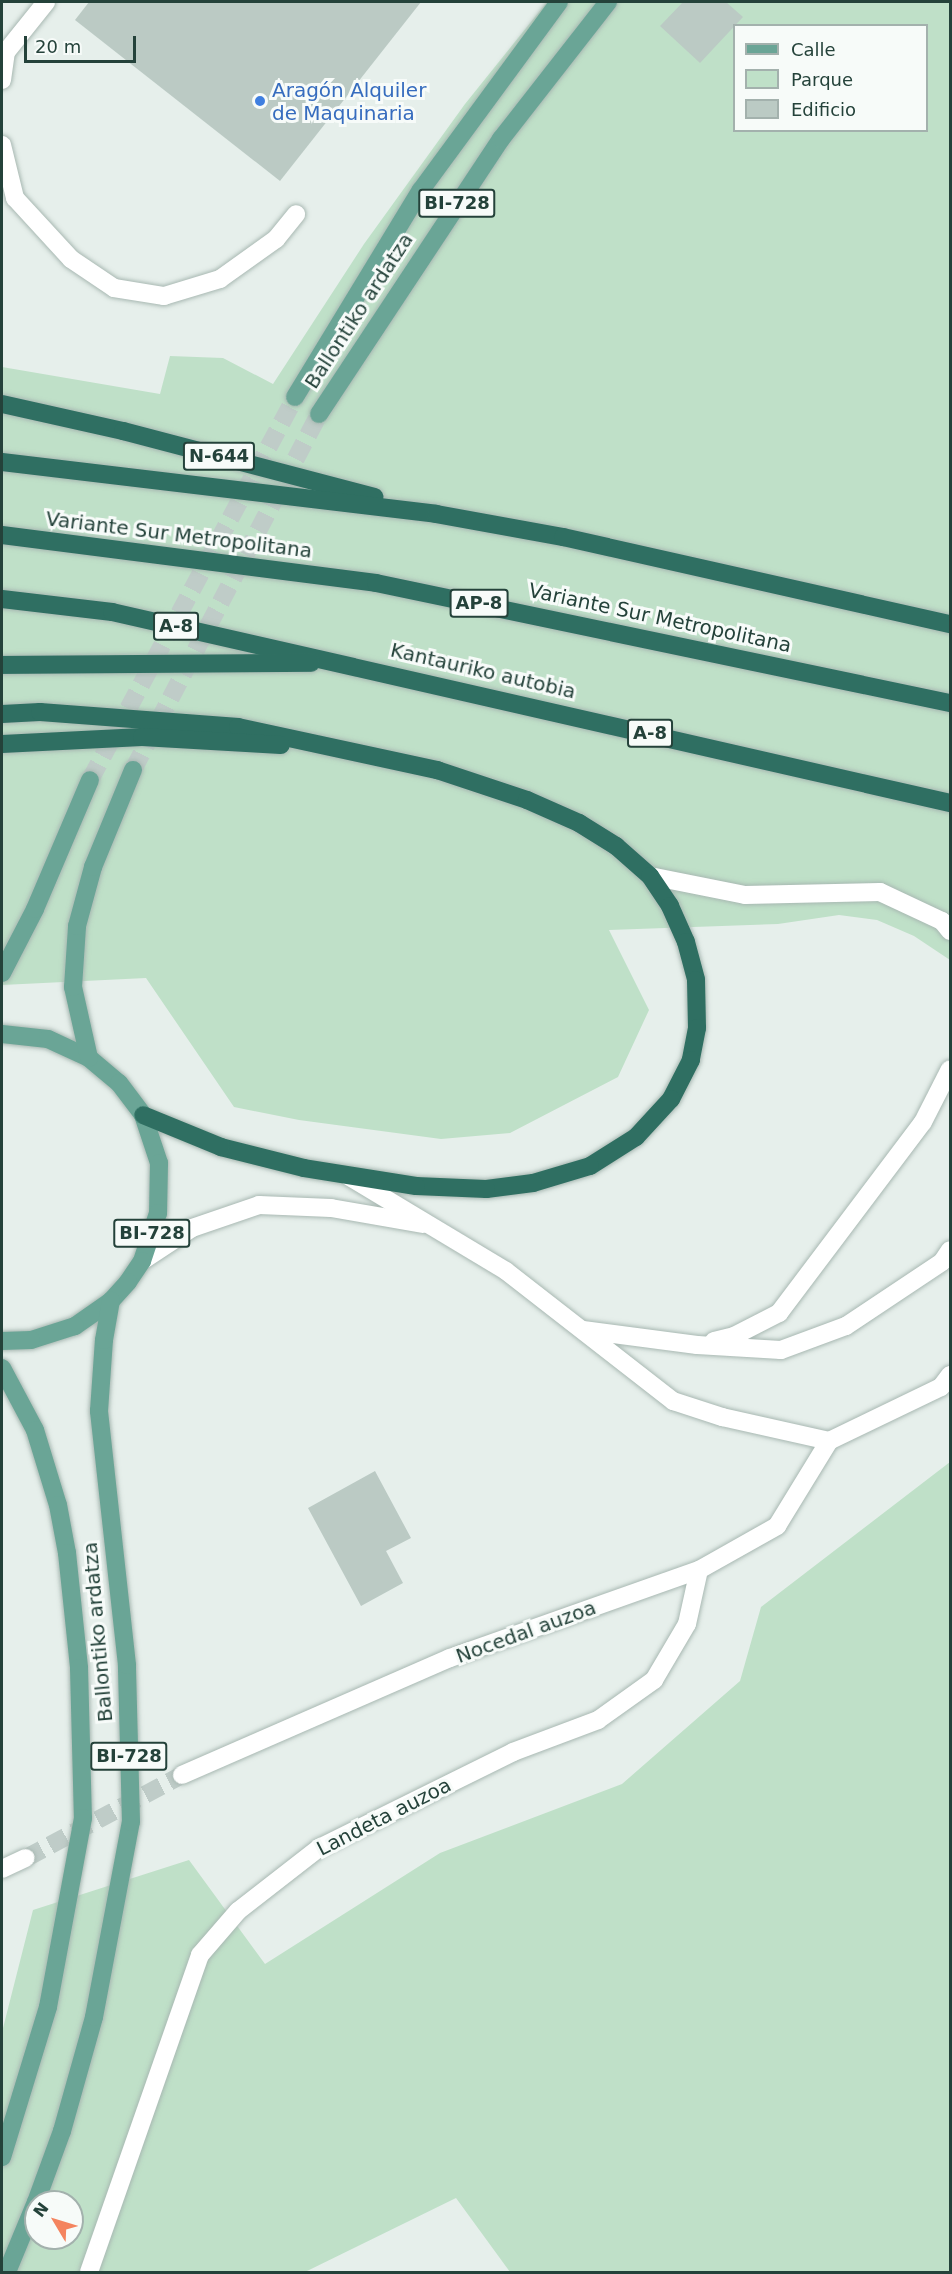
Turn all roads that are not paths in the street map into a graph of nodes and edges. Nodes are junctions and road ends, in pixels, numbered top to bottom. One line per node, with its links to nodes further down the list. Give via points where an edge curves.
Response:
1 (46, 2): 4 (street, via 6,52)
2 (559, 2): 7 (main road, Ballontiko ardatza / BI-728, via 421,190)
3 (608, 2): 9 (main road, Ballontiko ardatza / BI-728, via 488,159)
4 (2, 80)
5 (2, 145): 6 (street, via 15,198 71,260 114,288 164,296 220,279 276,239)
6 (296, 214)
7 (295, 397)
8 (2, 404): 11 (highway, N-644, via 123,430)
9 (320, 414)
10 (2, 462): 11 (highway)
11 (436, 514): 14 (highway, via 563,537)
12 (2, 535): 17 (highway, Variante Sur Metropolitana / AP-8, via 376,583)
13 (2, 599): 15 (highway, Kantauriko autobia / A-8, via 112,612)
14 (951, 624)
15 (349, 663): 16 (highway, via 54,662); 23 (highway, Kantauriko autobia / A-8)
16 (2, 666)
17 (951, 703)
18 (2, 714): 20 (highway, via 40,712 226,726)
19 (2, 744): 20 (highway, via 141,737)
20 (342, 747): 24 (highway, via 437,770 527,800 579,823 616,846)
21 (133, 770): 29 (main road, via 93,867 77,927 73,987)
22 (90, 780): 27 (main road, via 35,909)
23 (951, 803)
24 (650, 876): 25 (street, via 745,895 880,892); 32 (highway, via 670,906 686,942 696,980 697,1028 691,1060 671,1099 636,1137 590,1166 533,1183 486,1190 416,1186)
25 (946, 926): 26 (street)
26 (951, 940)
27 (2, 974)
28 (2, 1034): 29 (main road, BI-728, via 48,1039)
29 (89, 1058): 31 (main road, BI-728, via 119,1083)
30 (951, 1069): 39 (street, via 923,1122 779,1313 734,1336)
31 (143, 1115): 32 (highway, via 221,1147); 35 (main road, BI-728, via 159,1173 158,1213)
32 (347, 1175): 33 (street)
33 (434, 1225): 35 (street, via 331,1208 259,1205 192,1228); 37 (street, via 507,1271)
34 (951, 1250): 39 (street, via 942,1263 846,1326 781,1350)
35 (142, 1261): 36 (main road, BI-728)
36 (111, 1301): 38 (main road, BI-728, via 75,1326 31,1340); 48 (main road, Ballontiko ardatza / BI-728, via 99,1411 127,1665 131,1822 94,2017 62,2131)
37 (581, 1330): 39 (street); 42 (street, via 674,1401 723,1417)
38 (2, 1341)
39 (697, 1346)
40 (2, 1368): 47 (main road, Ballontiko ardatza / BI-728, via 35,1430 68,1553 79,1668 83,1818 48,2007)
41 (951, 1375): 42 (street, via 941,1387)
42 (829, 1441): 43 (street, Nocedal auzoa, via 777,1526)
43 (699, 1570): 44 (street, Nocedal auzoa, via 450,1658); 51 (street, Landeta auzoa, via 687,1624 654,1680 598,1720 513,1752 318,1848 238,1911 200,1955)
44 (182, 1775)
45 (26, 1857): 46 (street)
46 (2, 1869)
47 (2, 2157)
48 (40, 2190)
49 (24, 2231): 50 (main road, Ballontiko ardatza / BI-728)
50 (7, 2272)
51 (89, 2272)

